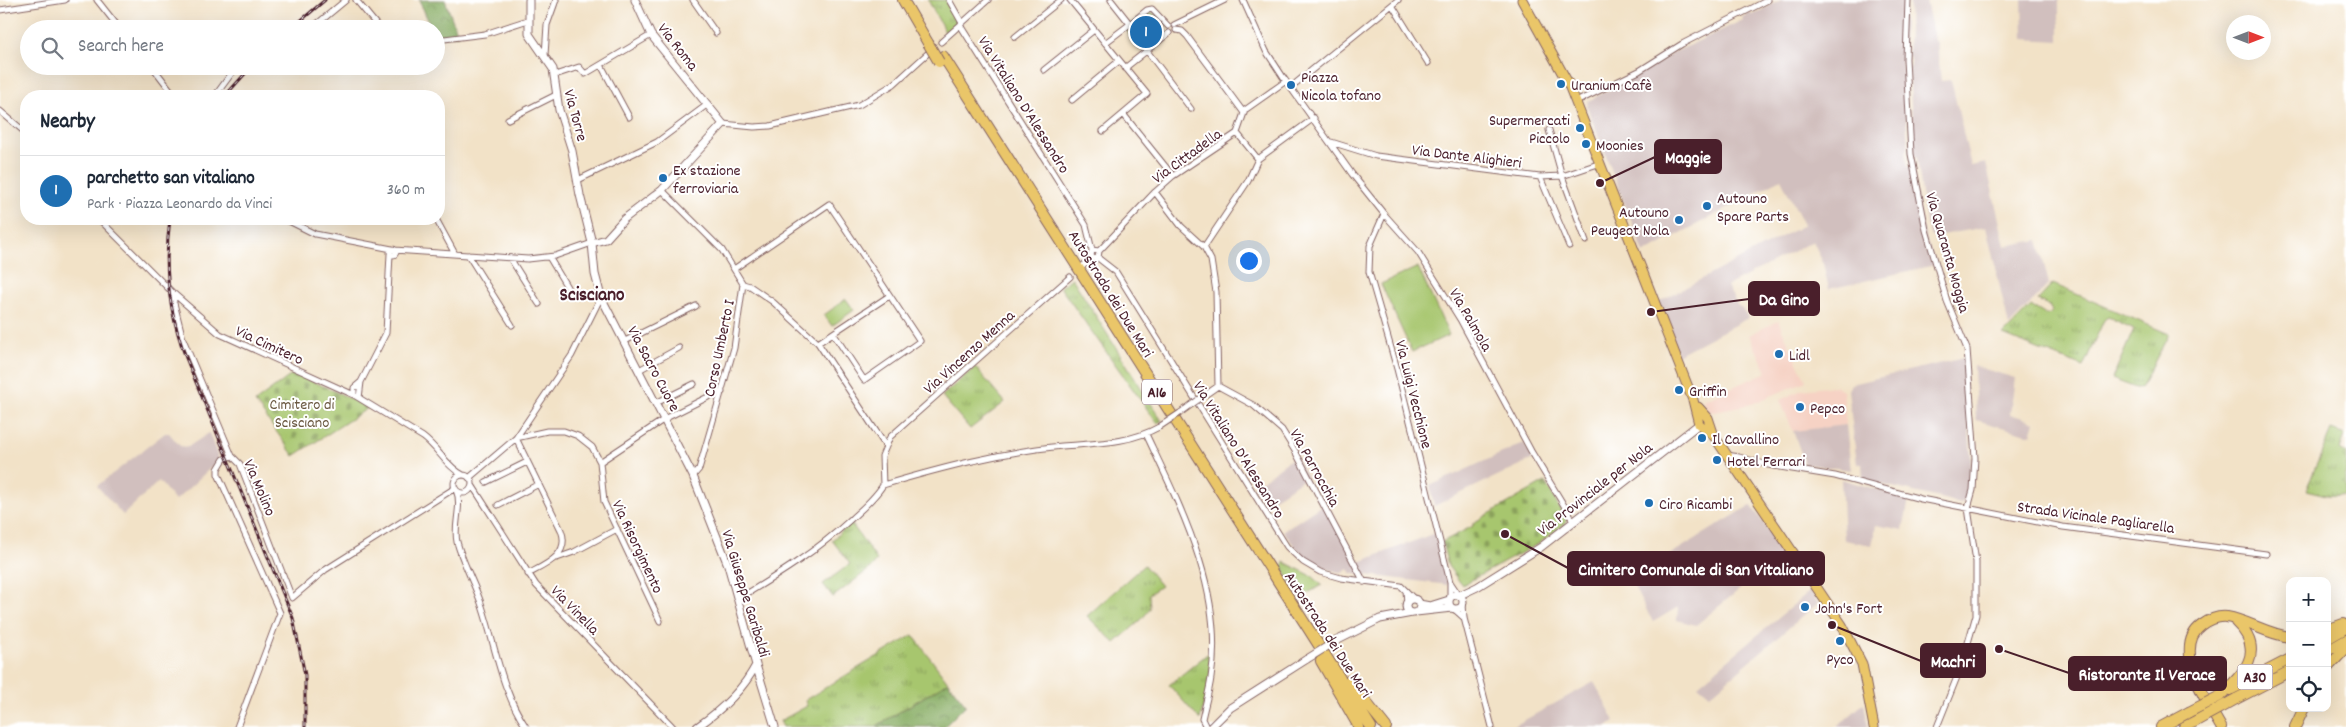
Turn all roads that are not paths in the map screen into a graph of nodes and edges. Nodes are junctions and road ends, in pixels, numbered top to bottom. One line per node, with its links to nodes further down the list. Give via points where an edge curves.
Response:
1 (65, 0): 22 (street)
2 (96, 0): 25 (street)
3 (346, 0): 26 (street)
4 (356, 0): 27 (street)
5 (529, 0): 28 (street, Via Torre)
6 (556, 0): 40 (street, via 547,25)
7 (635, 0): 34 (street, Via Roma)
8 (693, 0): 33 (street)
9 (903, 0): 38 (highway, Autostrada dei Due Mari / A16)
10 (910, 0): 38 (highway, Autostrada dei Due Mari / A16)
11 (949, 0): 29 (street, Via Vitaliano D'Alessandro)
12 (988, 0): 29 (street)
13 (1061, 0): 35 (street)
14 (1070, 0): 32 (street)
15 (1111, 0): 30 (street)
16 (1225, 0): 31 (street)
17 (1243, 0): 50 (street, Via Palmola, via 1266,51)
18 (1398, 0): 23 (street)
19 (1522, 0): 56 (main road)
20 (1768, 0): 56 (street)
21 (1908, 0): 142 (street, Via Quaranta Moggia, via 1906,59 1911,154 1926,230 1946,301 1967,349 1975,458)
22 (32, 2): 24 (street)
23 (1392, 5): 43 (street); 51 (street)
24 (0, 10)
25 (113, 20)
26 (321, 20)
27 (373, 20)
28 (528, 20): 36 (street, via 485,34); 40 (street, Via Torre, via 529,34)
29 (961, 24): 38 (street); 87 (street, Via Vitaliano D'Alessandro, via 1086,225)
30 (1130, 24): 31 (street, via 1152,10); 37 (street)
31 (1173, 27): 39 (street); 61 (street, via 1182,31)
32 (1094, 30): 37 (street); 46 (street)
33 (716, 33)
34 (651, 36): 44 (street); 57 (street, Via Roma)
35 (1016, 37)
36 (445, 39)
37 (1105, 43): 42 (street)
38 (932, 45): 41 (highway, Autostrada dei Due Mari / A16); 65 (street, via 894,84 859,105 770,126 754,128)
39 (1147, 51): 45 (street); 58 (street)
40 (545, 55): 49 (street, Via Torre)
41 (941, 59): 148 (highway, Autostrada dei Due Mari / A16); 173 (highway, Autostrada dei Due Mari / A16)
42 (1119, 61): 45 (street); 55 (street)
43 (1428, 63)
44 (601, 65): 49 (street, via 585,74 579,67); 62 (street)
45 (1125, 68): 60 (street, via 1147,94)
46 (1044, 70)
47 (159, 75): 52 (street)
48 (230, 75): 53 (street)
49 (555, 75): 54 (street, Via Torre)
50 (1286, 81): 51 (street, Via Palmola); 61 (street, Via Cittadella, via 1245,110)
51 (1290, 86): 63 (street, Via Palmola)
52 (171, 90)
53 (219, 90)
54 (556, 95): 64 (street); 76 (street, Via Torre)
55 (1072, 100)
56 (1576, 102): 72 (main road)
57 (708, 104): 65 (street, Via Roma); 76 (street, via 657,142)
58 (1191, 109)
59 (0, 111): 66 (street)
60 (1124, 114): 68 (street); 73 (street)
61 (1244, 114): 69 (street, Via Cittadella)
62 (629, 117)
63 (1314, 118): 70 (street, Via Palmola); 71 (street)
64 (508, 119)
65 (723, 124): 77 (street)
66 (20, 128)
67 (1549, 130): 74 (street)
68 (1103, 132)
69 (1237, 133): 71 (street); 73 (street, Via Cittadella)
70 (1330, 142): 75 (street, Via Dante Alighieri, via 1376,156); 79 (street, Via Palmola)
71 (1258, 159): 86 (street, via 1248,181)
72 (1601, 163): 74 (street, Via Dante Alighieri); 121 (main road)
73 (1173, 176): 78 (street, Via Cittadella)
74 (1562, 176): 75 (street, Via Dante Alighieri); 83 (street)
75 (1540, 177): 85 (street)
76 (578, 180): 84 (street, Via Torre)
77 (662, 190): 84 (street, via 624,219 606,239); 97 (street, Corso Umberto I, via 711,237)
78 (1155, 192): 86 (street, via 1181,226); 88 (street, Via Cittadella)
79 (1384, 214): 144 (street, Via Palmola, via 1418,252); 153 (street, Via Luigi Vecchione, via 1370,246 1369,272 1397,369)
80 (105, 225): 101 (street, Via Cimitero)
81 (297, 225): 89 (street, via 315,234)
82 (439, 225): 90 (street)
83 (1586, 241)
84 (592, 243): 92 (street); 103 (street, Via Sacro Cuore, via 593,267)
85 (1569, 246)
86 (1204, 247): 114 (street, via 1215,278)
87 (1092, 250): 88 (street); 93 (street, Via Vitaliano D'Alessandro)
88 (1099, 251): 95 (street)
89 (392, 253): 90 (street); 112 (street, via 386,333)
90 (455, 254): 91 (street)
91 (468, 255): 94 (street); 106 (street)
92 (549, 257): 94 (street); 100 (street)
93 (1091, 257): 95 (street); 96 (street)
94 (510, 258): 104 (street)
95 (1098, 258): 152 (street, Via Vitaliano D'Alessandro, via 1116,272 1287,547 1320,572)
96 (1083, 266)
97 (734, 269): 99 (street, Corso Umberto I); 102 (street, via 829,204)
98 (1070, 277): 124 (street, Via Vincenzo Menna, via 890,437)
99 (743, 284): 109 (street, via 773,302); 116 (street, Corso Umberto I, via 734,348)
100 (567, 287)
101 (173, 293): 115 (street, Via Cimitero, via 220,334); 126 (street, via 183,339)
102 (889, 296): 107 (street); 107 (street, via 920,341 864,380)
103 (601, 297): 108 (street, Via Sacro Cuore); 123 (street, via 572,355)
104 (539, 304)
105 (696, 306): 108 (street)
106 (512, 325)
107 (833, 333): 109 (street)
108 (625, 341): 111 (street, Via Sacro Cuore)
109 (818, 343): 124 (street)
110 (679, 348): 111 (street)
111 (639, 370): 119 (street, Via Sacro Cuore)
112 (359, 384): 115 (street); 117 (street); 118 (street)
113 (694, 384): 119 (street)
114 (1218, 386): 122 (street, bridge); 152 (street, Via Parrocchia, via 1258,408 1282,430)
115 (340, 390): 117 (street, Via Cimitero)
116 (722, 392): 120 (street); 131 (street, Corso Umberto I, via 700,469)
117 (354, 395): 118 (street, Via Cimitero)
118 (360, 398): 129 (street, Via Cimitero, via 428,441)
119 (656, 403): 120 (street, Via Sacro Cuore)
120 (666, 418): 128 (street); 131 (street, Via Sacro Cuore)
121 (1703, 421): 125 (main road); 144 (street, Via Provinciale per Nola)
122 (1146, 434): 137 (street, via 1122,441 1062,446 957,464); 187 (street, via 1184,519 1202,566 1209,597 1213,653 1212,678 1202,719)
123 (516, 438): 127 (street); 128 (street, via 547,431 572,433 592,447); 132 (street)
124 (885, 445): 137 (street)
125 (1727, 455): 142 (street, Strada Vicinale Pagliarella, via 1835,476); 193 (main road, via 1842,625 1862,664)
126 (232, 456): 138 (street, Via Molino, via 240,464 292,598 325,570); 182 (street, Via Molino, via 222,462 218,474 280,613)
127 (527, 462): 134 (street); 135 (street)
128 (600, 462): 145 (street, Via Risorgimento, via 602,495)
129 (450, 464): 130 (street, Via Cimitero); 133 (street)
130 (463, 474): 132 (street); 133 (street)
131 (693, 476): 155 (street, Via Giuseppe Garibaldi)
132 (470, 478): 136 (street)
133 (454, 481): 138 (street)
134 (486, 482)
135 (539, 484): 141 (street); 147 (street, via 563,535 563,545)
136 (472, 485): 139 (street); 140 (street, Via Vinella)
137 (883, 485): 155 (street, via 832,537)
138 (455, 489): 139 (street); 143 (street, via 459,499)
139 (464, 493): 140 (street); 143 (street)
140 (478, 496): 150 (street, Via Vinella)
141 (498, 505)
142 (1968, 508): 146 (street, Strada Vicinale Pagliarella, via 2063,527); 194 (street, via 1976,562 1976,615)
143 (457, 513): 183 (street, via 455,532 460,550 484,610 505,687)
144 (1574, 522): 157 (street, Via Provinciale per Nola)
145 (617, 529): 147 (street); 164 (street, Via Risorgimento)
146 (2266, 554)
147 (555, 559): 149 (street)
148 (1269, 567): 190 (highway, Autostrada dei Due Mari / A16); 191 (highway, via 1350,684)
149 (539, 570): 150 (street); 151 (street)
150 (528, 574): 151 (street, Via Vinella)
151 (533, 581): 184 (street, Via Vinella)
152 (1364, 582): 154 (street, Via Vitaliano D'Alessandro, via 1401,586)
153 (1450, 582): 156 (street, Via Luigi Vecchione); 157 (street, Via Luigi Vecchione)
154 (1406, 591): 158 (street); 159 (street, Via Vitaliano D'Alessandro)
155 (738, 599): 175 (street, Via Giuseppe Garibaldi)
156 (1449, 599): 157 (street); 159 (street); 160 (street)
157 (1461, 599): 160 (street, via 1461,608); 162 (street)
158 (1407, 604): 159 (street); 159 (street, via 1407,609); 161 (street)
159 (1416, 607): 160 (street); 161 (street)
160 (1453, 608): 162 (street)
161 (1394, 615): 181 (street, bridge, via 1369,623 1336,641 1230,708)
162 (1464, 618): 192 (street)
163 (2233, 619): 168 (highway); 178 (highway, via 2247,635 2250,659 2242,674); 197 (highway, via 2218,617 2202,625 2194,633 2189,648 2197,680)
164 (660, 621)
165 (2346, 623): 167 (highway)
166 (2346, 628): 169 (highway)
167 (2331, 629)
168 (2286, 636)
169 (2331, 637)
170 (2346, 640): 172 (highway)
171 (2346, 648): 176 (highway)
172 (2331, 649)
173 (1318, 655): 188 (highway); 189 (highway, Autostrada dei Due Mari / A16)
174 (2286, 661): 178 (highway, A30)
175 (756, 665): 185 (street, Via Giuseppe Garibaldi, via 748,680); 186 (street)
176 (2328, 667)
177 (2286, 673): 180 (highway, A30, bridge, via 2236,699)
178 (2220, 696): 180 (highway, A30, bridge)
179 (2302, 712): 198 (highway)
180 (2191, 717): 195 (highway, A30); 196 (highway, A30)
181 (1216, 725)
182 (237, 727)
183 (526, 727)
184 (673, 727)
185 (697, 727)
186 (775, 727)
187 (1206, 727)
188 (1359, 727)
189 (1364, 727)
190 (1371, 727)
191 (1386, 727)
192 (1492, 727)
193 (1874, 727)
194 (1937, 727)
195 (2161, 727)
196 (2184, 727)
197 (2220, 727)
198 (2295, 727)

